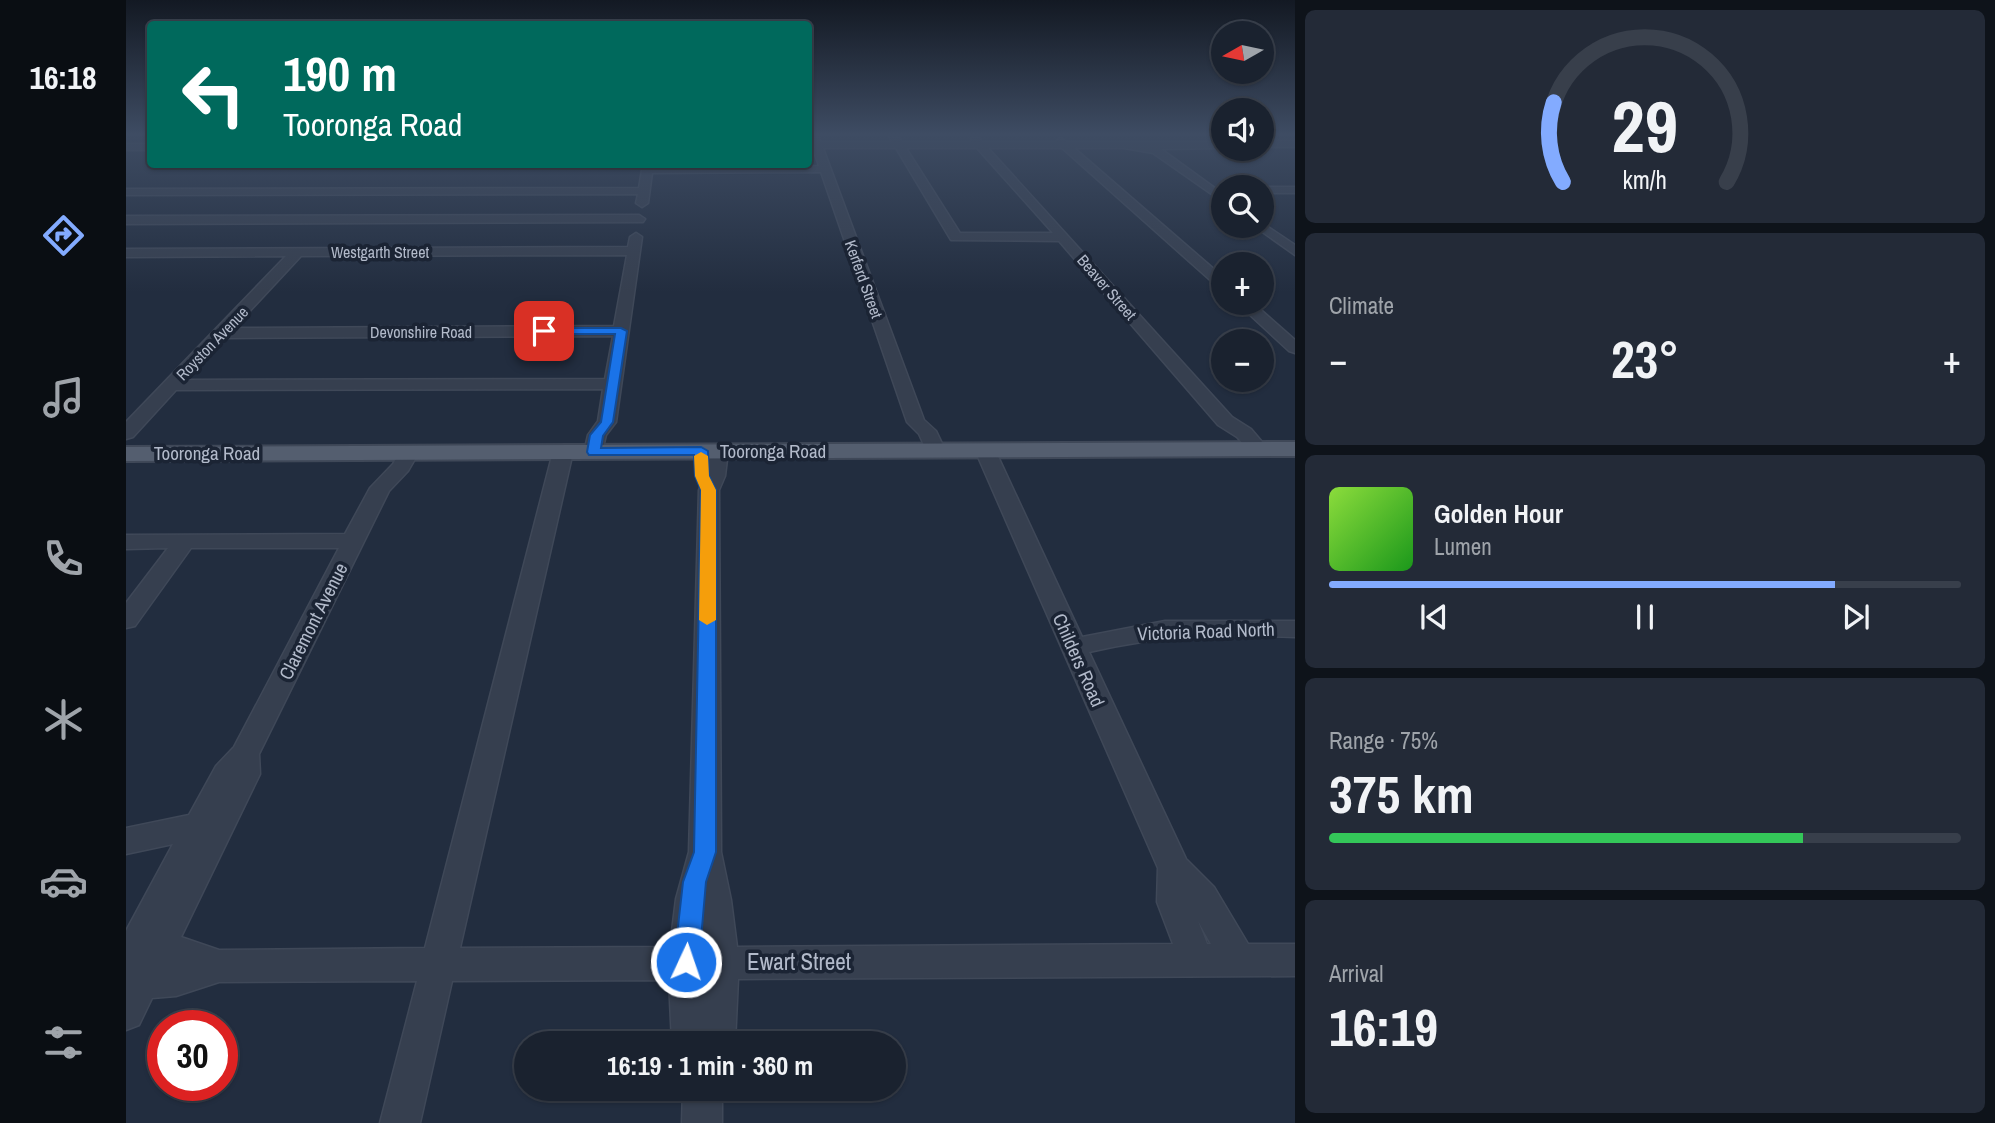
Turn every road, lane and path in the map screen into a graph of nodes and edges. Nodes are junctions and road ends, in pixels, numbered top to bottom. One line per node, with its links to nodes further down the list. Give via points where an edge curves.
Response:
1 (644, 187): 8 (street)
2 (832, 187): 27 (street, Kerferd Street)
3 (925, 187): 14 (street, via 956,237)
4 (1020, 187): 14 (street, Beaver Street)
5 (1113, 187): 20 (street)
6 (1274, 190): 7 (street)
7 (1295, 190)
8 (644, 191): 9 (street); 10 (street)
9 (126, 192)
10 (639, 219): 12 (street); 16 (street)
11 (126, 220): 12 (street)
12 (163, 220): 15 (street)
13 (1274, 236): 17 (street)
14 (1063, 237): 29 (street, Beaver Street, via 1224,421 1225,429)
15 (135, 240)
16 (634, 251): 18 (street, Westgarth Street); 22 (street)
17 (1295, 251)
18 (298, 252): 19 (street, Westgarth Street); 23 (street, Royston Avenue)
19 (126, 253)
20 (1211, 273)
21 (1258, 315): 24 (street)
22 (621, 331): 23 (street, Devonshire Road); 25 (street)
23 (221, 333): 26 (street, Royston Avenue)
24 (1295, 348)
25 (613, 384): 26 (street); 36 (street, via 607,422 613,435)
26 (172, 385): 28 (street, Royston Avenue)
27 (916, 422): 31 (street, Kerferd Street, via 913,432)
28 (126, 433)
29 (1250, 449): 30 (main road, Tooronga Road); 32 (main road, Tooronga Road)
30 (1295, 449)
31 (927, 450): 32 (main road, Tooronga Road); 33 (main road, Tooronga Road)
32 (985, 450): 44 (street, Childers Road)
33 (709, 451): 36 (main road, Tooronga Road); 38 (street, via 702,476)
34 (399, 452): 35 (main road, Tooronga Road); 37 (main road, Tooronga Road); 40 (street, Claremont Avenue, via 401,467 380,488)
35 (563, 452): 36 (main road, Tooronga Road); 55 (street)
36 (602, 452)
37 (126, 454)
38 (709, 490): 47 (street)
39 (185, 541): 40 (street); 41 (street); 42 (street)
40 (354, 541): 45 (street, Claremont Avenue, via 245,754 245,774)
41 (126, 542)
42 (126, 620)
43 (1295, 629): 44 (street, Victoria Road North, via 1166,629 1117,636 1106,642)
44 (1068, 636): 49 (street, Childers Road)
45 (209, 826): 46 (street); 48 (street, Claremont Avenue)
46 (134, 841): 48 (street)
47 (705, 852): 53 (street, via 695,882); 54 (street, via 714,884)
48 (192, 859): 56 (street, Claremont Avenue)
49 (1174, 868): 51 (street, Childers Road, via 1174,902); 52 (street, Childers Road, via 1202,897)
50 (1295, 960): 52 (street, Ewart Street)
51 (1196, 961): 52 (street, Ewart Street); 54 (street, Ewart Street)
52 (1239, 961)
53 (686, 962): 54 (street, Ewart Street); 55 (street, Ewart Street); 57 (street)
54 (721, 962): 58 (street)
55 (438, 966): 56 (street, Ewart Street, via 219,966 176,979); 60 (street)
56 (136, 973)
57 (690, 1031)
58 (717, 1031)
59 (703, 1101): 61 (street)
60 (400, 1123)
61 (702, 1123)

